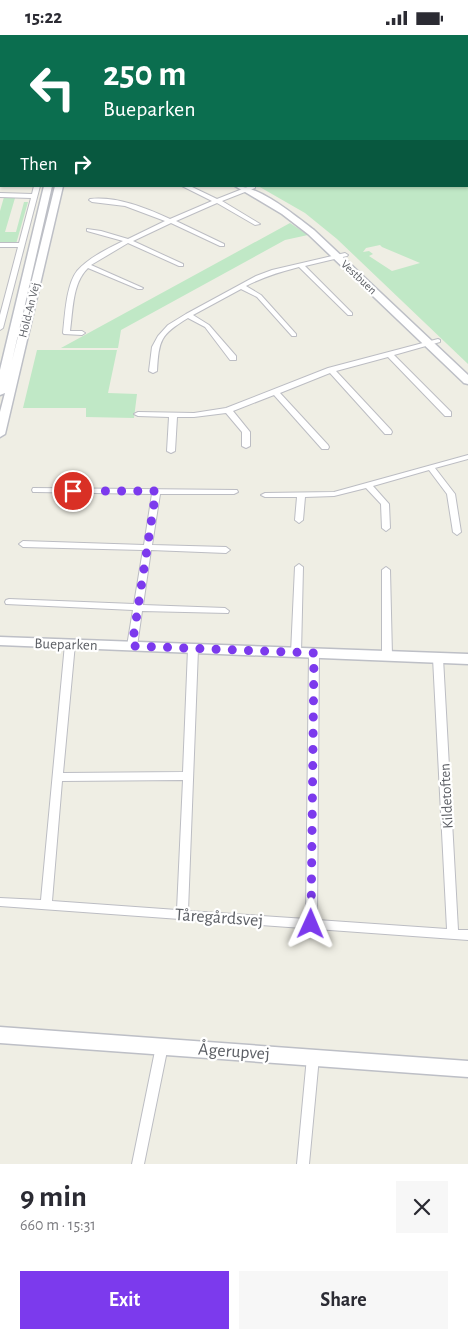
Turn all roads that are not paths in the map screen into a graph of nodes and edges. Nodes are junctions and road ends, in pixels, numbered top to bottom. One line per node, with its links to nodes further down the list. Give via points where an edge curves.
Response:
1 (36, 187): 7 (street)
2 (48, 187): 22 (street, Hold-An Vej)
3 (59, 187): 23 (street, Hold-An Vej)
4 (187, 187): 9 (street)
5 (247, 187): 9 (street); 17 (street, Vestbuen)
6 (0, 195): 7 (street)
7 (34, 195): 15 (street)
8 (92, 200): 10 (street, via 120,202)
9 (218, 201): 10 (street); 11 (street)
10 (170, 222): 13 (street); 16 (street)
11 (257, 223)
12 (89, 230): 13 (street)
13 (130, 241): 18 (street); 19 (street)
14 (0, 245): 15 (street)
15 (22, 245): 21 (street)
16 (222, 245)
17 (341, 256): 20 (street); 32 (street, Vestbuen)
18 (86, 265): 25 (street); 30 (street, via 76,279 66,333)
19 (181, 265)
20 (300, 265): 24 (street, via 274,271); 27 (street)
21 (14, 276): 22 (street); 26 (street)
22 (27, 277): 23 (street); 39 (street, Hold-An Vej)
23 (38, 277): 46 (street, Hold-An Vej)
24 (240, 286): 28 (street); 31 (street, via 259,297)
25 (140, 289)
26 (3, 300): 29 (street)
27 (350, 314)
28 (188, 315): 34 (street, via 207,326); 37 (street, via 161,336 155,347)
29 (0, 328)
30 (82, 333)
31 (294, 335)
32 (434, 343): 33 (street); 35 (street, Vestbuen); 38 (street, Vestbuen)
33 (389, 354): 36 (street); 43 (street)
34 (233, 358)
35 (468, 369)
36 (330, 370): 40 (street); 45 (street)
37 (153, 371)
38 (468, 381)
39 (0, 391)
40 (275, 391): 41 (street); 48 (street)
41 (228, 410): 44 (street); 47 (street, via 246,432)
42 (138, 414): 44 (street)
43 (448, 414)
44 (173, 415): 49 (street)
45 (388, 432)
46 (0, 434)
47 (246, 446)
48 (325, 447)
49 (171, 451)
50 (468, 457): 51 (street)
51 (430, 467): 52 (street); 60 (street, via 452,494)
52 (368, 485): 57 (street, via 334,494); 59 (street, via 385,504)
53 (36, 490): 54 (street)
54 (156, 491): 55 (street); 62 (street)
55 (234, 492)
56 (265, 495): 57 (street)
57 (301, 495): 58 (street)
58 (299, 520)
59 (386, 528)
60 (457, 531)
61 (23, 544): 62 (street)
62 (148, 548): 63 (street); 67 (street)
63 (226, 550)
64 (299, 567): 73 (street)
65 (386, 570): 75 (street)
66 (9, 602): 67 (street)
67 (139, 608): 68 (street); 71 (street)
68 (225, 611)
69 (0, 641): 70 (street, Bueparken)
70 (70, 644): 71 (street, Bueparken); 79 (street)
71 (132, 646): 72 (street, Bueparken)
72 (193, 649): 73 (street, Bueparken); 78 (street)
73 (296, 653): 74 (street, Bueparken)
74 (314, 653): 75 (street, Bueparken); 83 (street)
75 (387, 656): 76 (street, Bueparken)
76 (438, 658): 77 (street, Bueparken); 84 (street, Kildetoften)
77 (468, 659)
78 (187, 776): 79 (street); 82 (street)
79 (58, 777): 81 (street)
80 (0, 902): 81 (street, Tåregårdsvej)
81 (46, 905): 82 (street, Tåregårdsvej)
82 (182, 915): 83 (street, Tåregårdsvej)
83 (311, 924): 84 (street, Tåregårdsvej)
84 (453, 934): 85 (street, Tåregårdsvej)
85 (468, 935)
86 (0, 1035): 87 (street, Ågerupvej)
87 (162, 1046): 88 (street, Ågerupvej); 90 (street)
88 (314, 1057): 89 (street, Ågerupvej); 91 (street)
89 (468, 1069)
90 (138, 1164)
91 (303, 1164)

